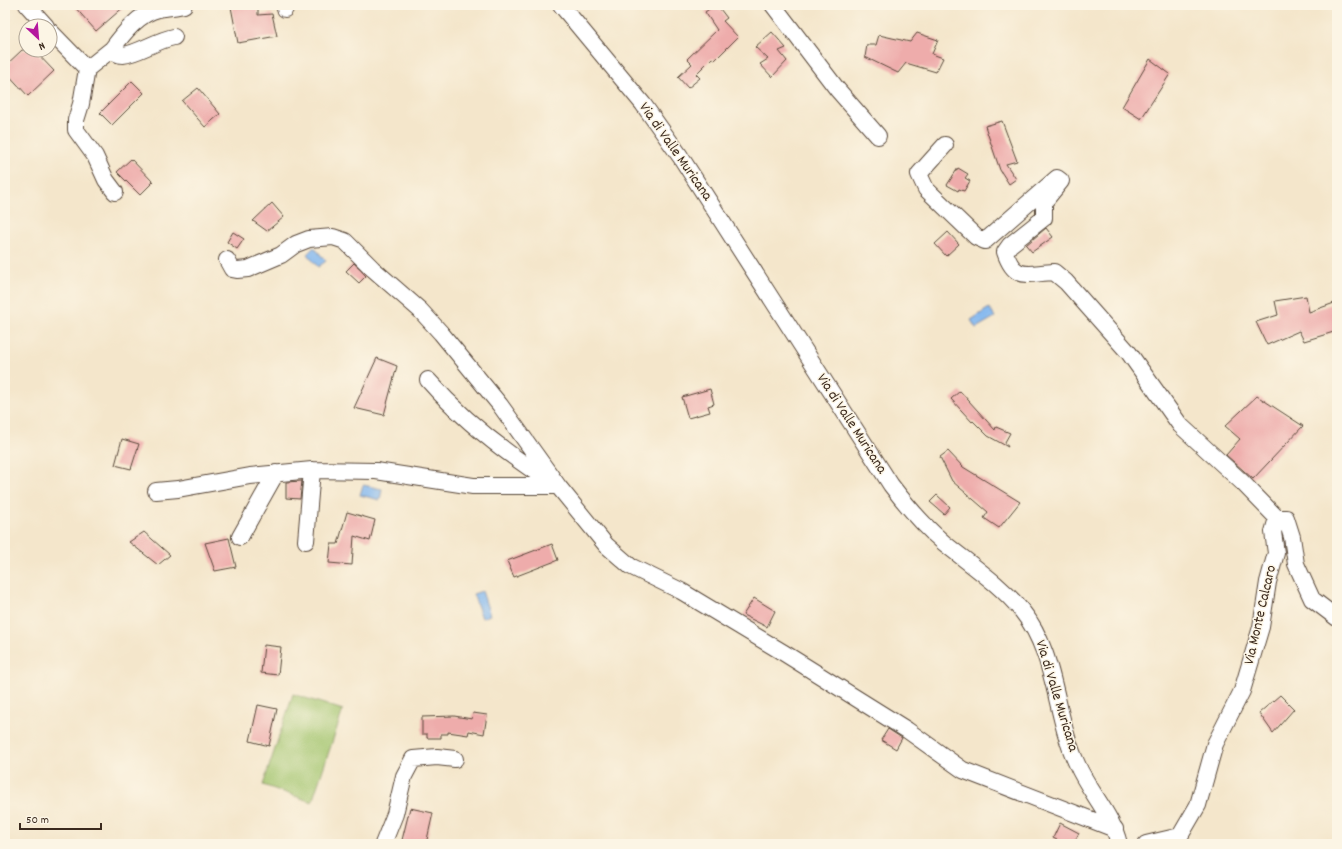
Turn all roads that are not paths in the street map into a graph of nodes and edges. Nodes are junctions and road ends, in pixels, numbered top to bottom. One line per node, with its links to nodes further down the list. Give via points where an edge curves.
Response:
1 (27, 5): 5 (street)
2 (184, 5): 8 (street, via 159,9 145,15)
3 (561, 5): 24 (street, Via di Valle Muricana, via 643,104 680,156 891,485 921,522 996,584 1030,622 1045,654 1076,764)
4 (773, 5): 10 (street, via 837,89)
5 (39, 18)
6 (174, 37): 8 (street, via 124,55 117,54)
7 (58, 39): 9 (street)
8 (112, 49): 9 (street)
9 (87, 69): 12 (street, via 76,130 95,156)
10 (878, 136)
11 (945, 145): 19 (street, via 918,174 926,189 976,237 985,241 1057,178 1062,181 1044,202 1044,218 1005,252 1009,265 1023,274 1054,272 1066,282 1129,353 1180,425)
12 (114, 192)
13 (227, 260): 17 (street, via 232,269 244,270 281,255 306,240 333,237 345,241 437,328 500,405)
14 (428, 380): 17 (street, via 463,417 491,441)
15 (312, 470): 16 (street); 17 (street, via 381,472 472,486); 21 (street)
16 (276, 473): 18 (street); 20 (street)
17 (558, 486): 24 (street, via 606,545 630,566 681,591 831,682 915,735 964,770)
18 (156, 491)
19 (1277, 518): 22 (street, Via Monte Calcaro, via 1286,518 1296,564 1312,599); 26 (street, Via Monte Calcaro, via 1273,532 1276,553 1268,582 1261,627 1242,691 1215,744 1198,805 1180,836)
20 (240, 538)
21 (306, 541)
22 (1337, 618)
23 (455, 759): 25 (street, via 413,759 404,776 395,814)
24 (1117, 837)
25 (383, 844)
26 (1146, 844)

